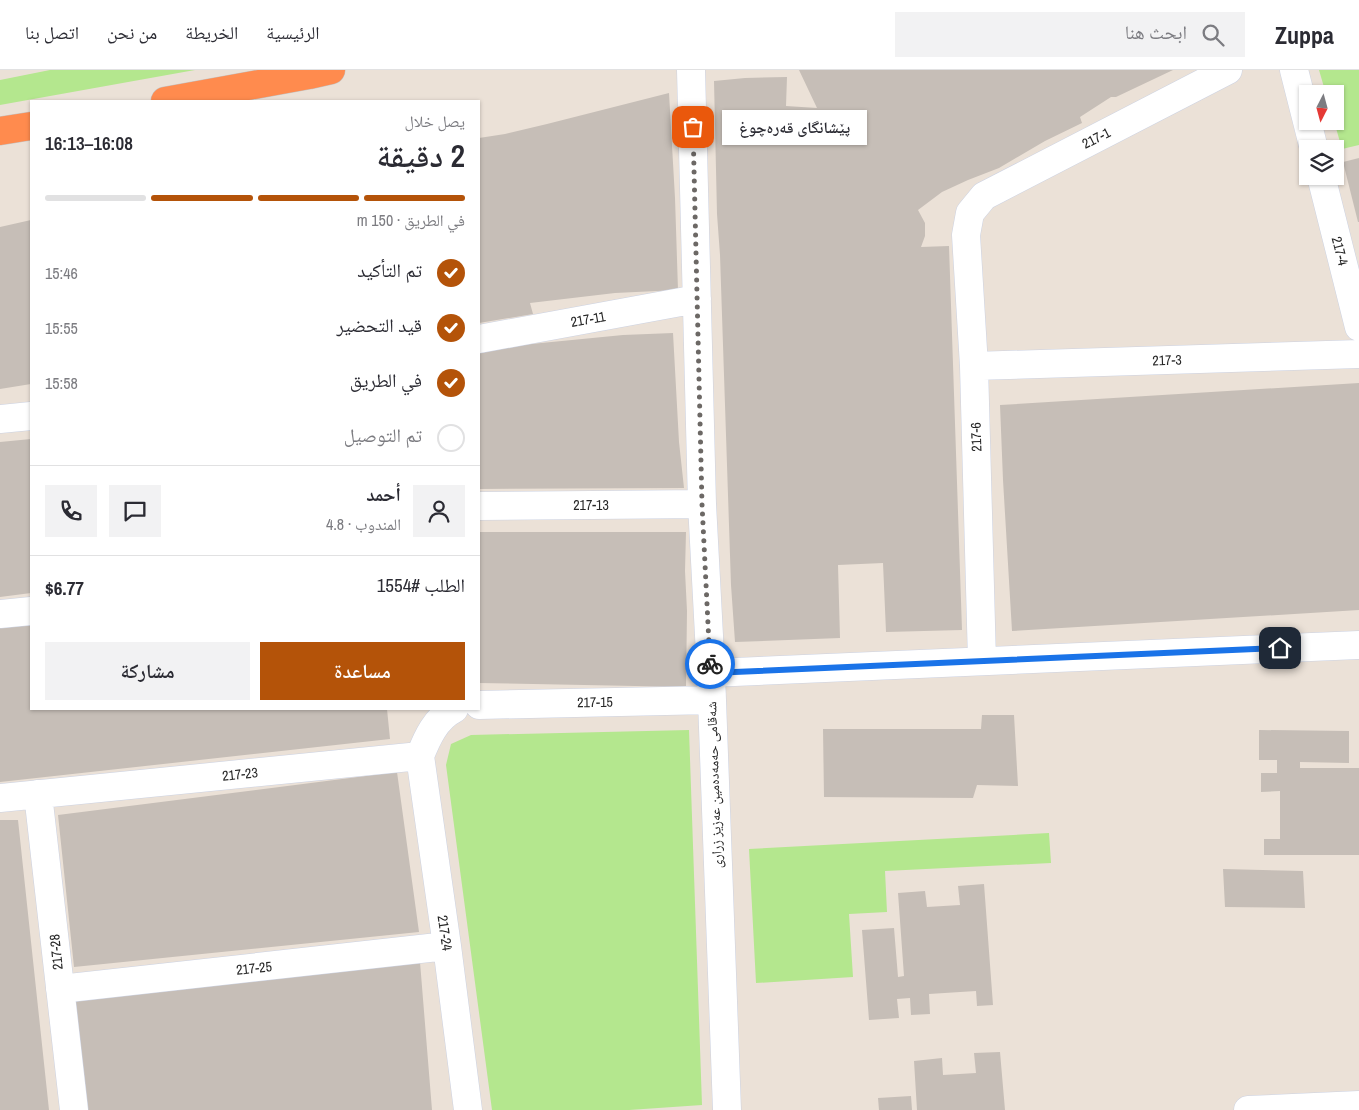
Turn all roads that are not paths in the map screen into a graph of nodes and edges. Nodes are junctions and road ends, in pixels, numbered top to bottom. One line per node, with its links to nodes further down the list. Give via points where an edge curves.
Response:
1 (331, 70): 5 (highway)
2 (691, 70): 11 (street, شەقامی حەمەدەمین عەزیز زراری)
3 (1228, 70): 10 (street, 217-1, via 984,196)
4 (1294, 70): 8 (street)
5 (171, 100)
6 (30, 126): 7 (highway)
7 (0, 131)
8 (1312, 140)
9 (1323, 185): 12 (street, 217-4)
10 (970, 213): 15 (street, 217-6, via 966,235)
11 (697, 299): 13 (street, 217-11); 18 (street, شەقامی حەمەدەمین عەزیز زراری)
12 (1359, 327)
13 (480, 339)
14 (1359, 354): 15 (street, 217-3)
15 (974, 366): 23 (street, 217-6)
16 (30, 416): 17 (street)
17 (0, 419)
18 (702, 504): 19 (street, 217-13); 24 (street, شەقامی حەمەدەمین عەزیز زراری)
19 (480, 506)
20 (30, 611): 21 (street)
21 (0, 614)
22 (1359, 645): 23 (street)
23 (982, 661): 24 (street)
24 (711, 673): 25 (street, شەقامی حەمەدەمین عەزیز زراری)
25 (711, 700): 26 (street, 217-15); 36 (street, شەقامی حەمەدەمین عەزیز زراری)
26 (480, 705)
27 (452, 710): 28 (street, via 436,725)
28 (420, 756): 29 (street, 217-23); 31 (street, 217-24)
29 (38, 794): 30 (street, 217-23); 32 (street, 217-28)
30 (0, 798)
31 (447, 946): 32 (street, 217-25); 35 (street, 217-24)
32 (60, 989): 34 (street, 217-28)
33 (1359, 1105): 37 (street)
34 (74, 1110)
35 (468, 1110)
36 (726, 1110)
37 (1248, 1110)

